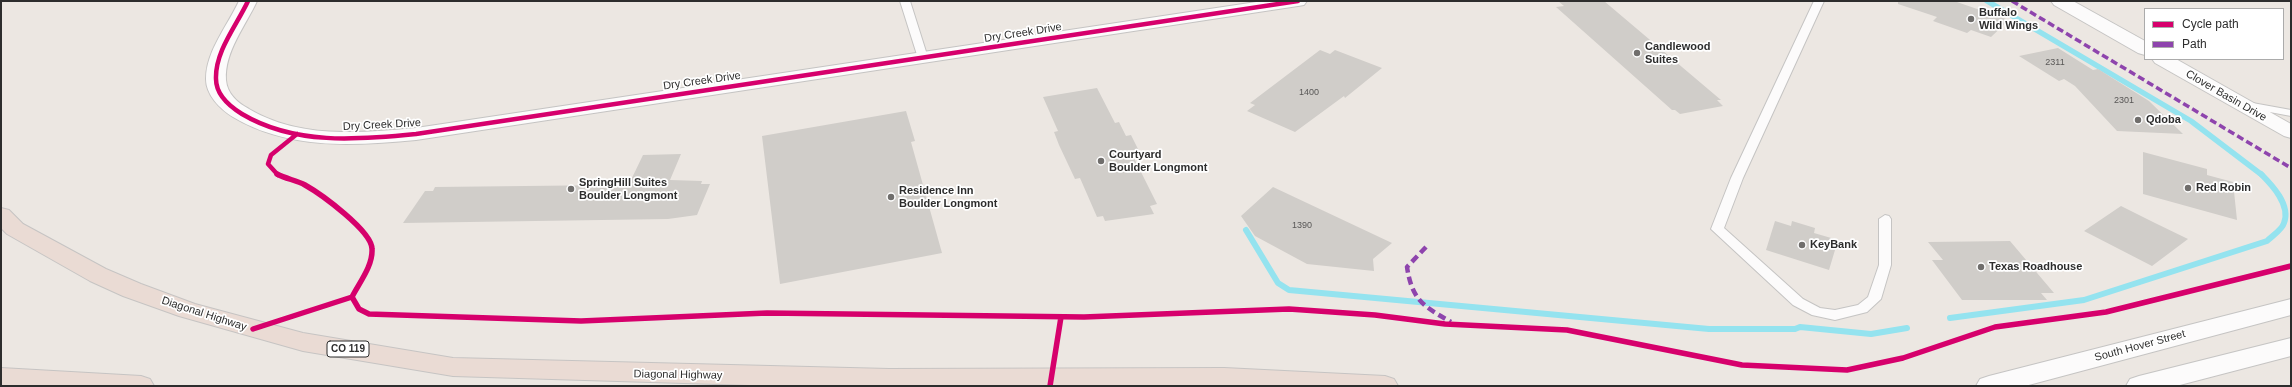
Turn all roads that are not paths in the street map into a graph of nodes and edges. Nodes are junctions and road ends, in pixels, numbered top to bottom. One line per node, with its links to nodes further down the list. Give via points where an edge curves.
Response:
1 (248, 1): 7 (street, Dry Creek Drive, via 218,64 216,78 220,95 228,104 254,122 313,136 362,138 416,134)
2 (905, 1): 7 (lane)
3 (1298, 1): 7 (street, Dry Creek Drive)
4 (1819, 1): 13 (lane, via 1737,178 1717,229 1798,302 1817,312 1835,315 1862,309 1875,297 1885,265)
5 (2060, 1): 6 (street)
6 (2144, 48)
7 (923, 58)
8 (2164, 60): 9 (street, Clover Basin Drive)
9 (2240, 104): 10 (lane); 11 (street, Clover Basin Drive)
10 (2291, 113)
11 (2291, 132)
12 (1, 216): 18 (highway, Diagonal Highway / CO 119, via 15,229 98,275 188,310 302,342 453,367 549,372 881,378 1224,378)
13 (1885, 219)
14 (2291, 307): 19 (street, South Hover Street)
15 (2291, 347): 20 (street)
16 (1, 378): 17 (highway)
17 (140, 386)
18 (1385, 386)
19 (1989, 386)
20 (2139, 386)

